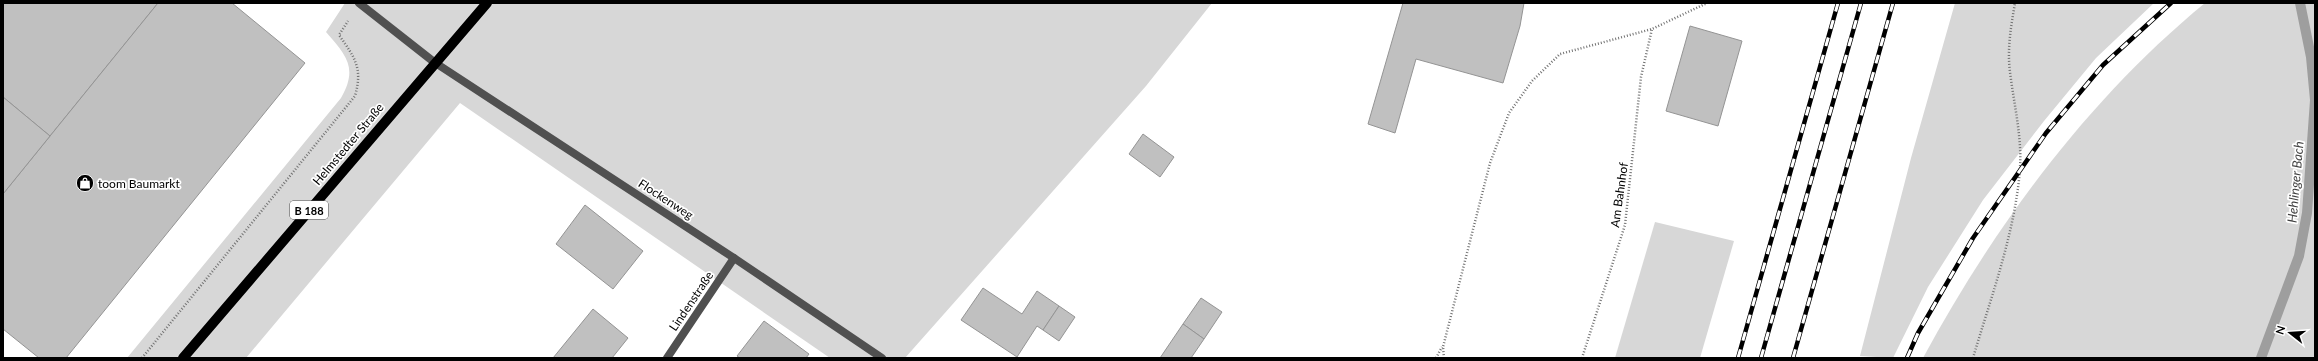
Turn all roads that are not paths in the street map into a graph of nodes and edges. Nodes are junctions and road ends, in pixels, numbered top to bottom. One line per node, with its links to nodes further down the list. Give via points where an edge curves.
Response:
1 (360, 3): 3 (street, Flockenweg)
2 (487, 3): 3 (main road, Helmstedter Straße / B 188)
3 (434, 62): 4 (street, Flockenweg); 5 (main road, Helmstedter Straße / B 188)
4 (734, 258): 6 (street, Lindenstraße); 7 (street, Flockenweg)
5 (183, 358)
6 (667, 358)
7 (882, 358)

